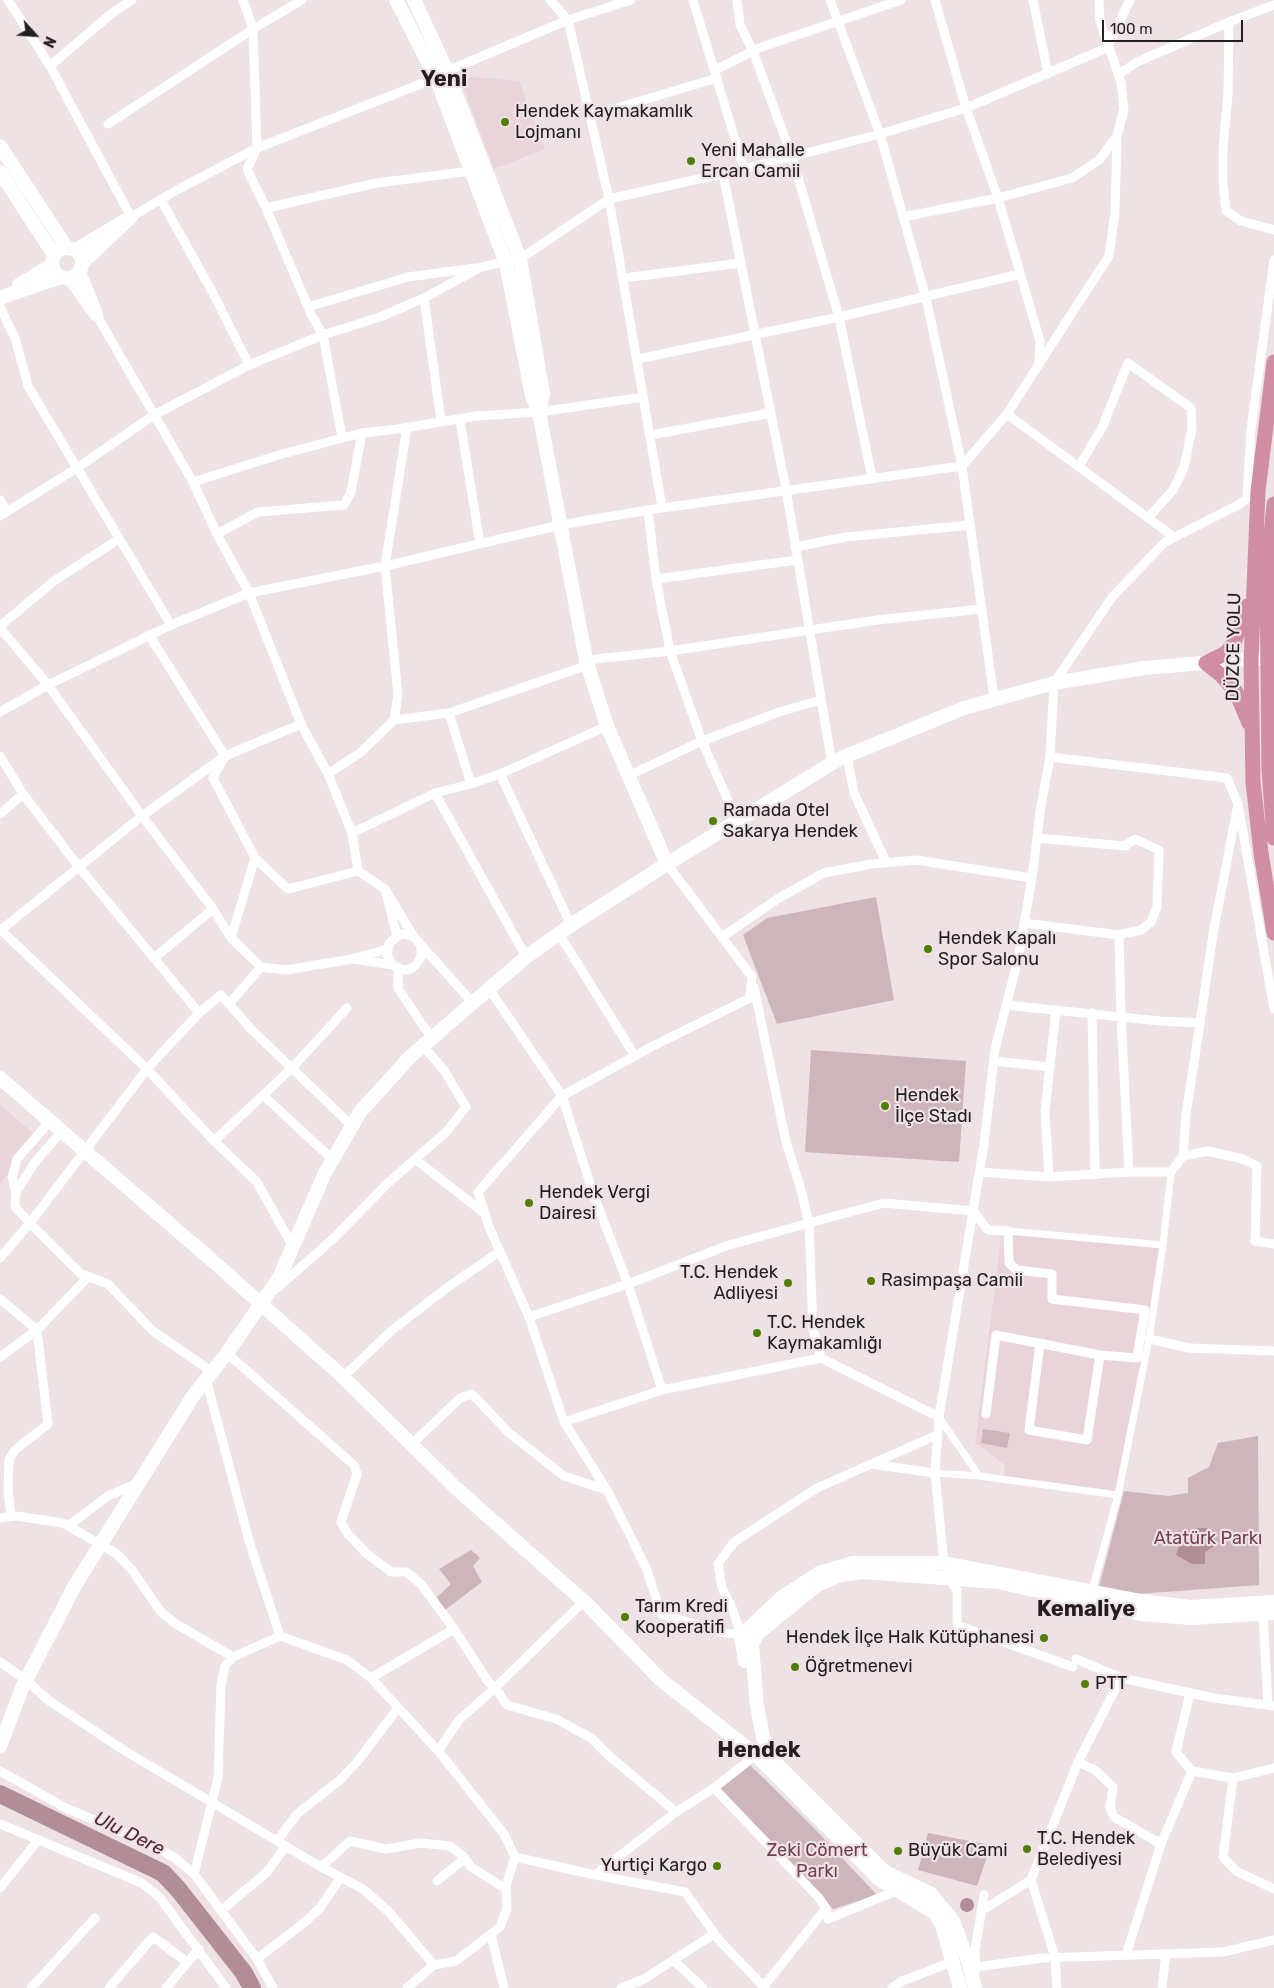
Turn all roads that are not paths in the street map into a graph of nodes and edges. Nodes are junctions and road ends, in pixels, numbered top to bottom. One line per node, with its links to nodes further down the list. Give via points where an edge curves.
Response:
1 (8, 0): 24 (street)
2 (132, 0): 24 (street)
3 (244, 0): 21 (street)
4 (302, 0): 21 (street)
5 (396, 0): 28 (main road)
6 (414, 0): 28 (main road)
7 (550, 0): 18 (street)
8 (631, 0): 18 (street)
9 (693, 0): 25 (street)
10 (737, 0): 23 (street, via 740,25)
11 (830, 0): 19 (street)
12 (901, 0): 19 (street)
13 (934, 0): 29 (street)
14 (1033, 0): 26 (street)
15 (1099, 0): 22 (street)
16 (1130, 0): 22 (street)
17 (1274, 5): 20 (street)
18 (568, 20): 28 (street); 30 (street)
19 (838, 22): 23 (street); 32 (street)
20 (1229, 22): 27 (street, via 1137,62); 47 (street, via 1223,148 1226,211 1241,221)
21 (254, 29): 31 (street); 35 (street)
22 (1107, 48): 26 (street); 27 (street)
23 (753, 51): 25 (street); 36 (street)
24 (50, 66): 45 (street)
25 (716, 74): 30 (street); 37 (street)
26 (1048, 74): 29 (street)
27 (1118, 74): 33 (street, via 1124,109)
28 (441, 75): 35 (street); 38 (main road); 49 (main road)
29 (966, 108): 32 (street); 41 (street)
30 (590, 116): 42 (street)
31 (108, 124)
32 (880, 134): 36 (street); 46 (street)
33 (1117, 136): 41 (street, via 1099,160 1072,178); 69 (street, via 1115,213 1109,256)
34 (0, 146): 48 (main road)
35 (257, 148): 43 (street); 44 (street, via 247,169)
36 (792, 157): 37 (street); 64 (street)
37 (744, 169): 40 (street)
38 (471, 171): 44 (street, via 376,183); 52 (main road)
39 (0, 172): 50 (main road)
40 (723, 174): 42 (street); 53 (street)
41 (998, 198): 46 (street); 56 (street)
42 (609, 199): 49 (street); 57 (street)
43 (161, 200): 45 (street); 70 (street)
44 (266, 208): 62 (street)
45 (131, 217): 48 (main road); 55 (main road)
46 (903, 217): 60 (street)
47 (1274, 230)
48 (71, 249): 50 (main road); 55 (main road)
49 (520, 259): 52 (street); 72 (main road, via 543,394)
50 (53, 260): 55 (main road); 58 (main road)
51 (1274, 260): 88 (street, via 1251,429)
52 (506, 263): 54 (street); 72 (main road, via 532,396)
53 (741, 263): 57 (street); 65 (street)
54 (481, 267): 59 (street); 62 (street, via 408,277)
55 (73, 272): 58 (main road); 63 (main road)
56 (1020, 274): 60 (street); 69 (street, via 1040,341)
57 (624, 278): 67 (street)
58 (0, 297)
59 (424, 298): 66 (street); 77 (street)
60 (926, 298): 64 (street); 82 (street)
61 (0, 307): 84 (street, via 15,338 28,386)
62 (308, 307): 66 (street)
63 (96, 314): 75 (street)
64 (839, 317): 65 (street); 85 (street)
65 (755, 334): 67 (street); 73 (street)
66 (323, 335): 70 (street); 81 (street)
67 (638, 359): 71 (street)
68 (1274, 362): 88 (highway, DÜZCE YOLU)
69 (1038, 364): 74 (street)
70 (250, 365): 75 (street)
71 (644, 397): 72 (street); 80 (street)
72 (539, 412): 76 (street); 95 (main road)
73 (771, 413): 80 (street); 87 (street)
74 (1007, 414): 82 (street); 83 (street)
75 (154, 415): 84 (street); 86 (street)
76 (460, 420): 77 (street); 100 (street)
77 (441, 421): 78 (street)
78 (407, 427): 79 (street); 103 (street)
79 (362, 433): 81 (street); 97 (street, via 351,492 344,505 258,512)
80 (650, 435): 91 (street)
81 (342, 438): 86 (street)
82 (962, 466): 85 (street); 96 (street)
83 (1079, 466): 94 (street); 94 (street, via 1102,428 1128,363 1191,408 1192,429 1184,467 1173,490)
84 (77, 468): 93 (street); 99 (street)
85 (872, 478): 87 (street)
86 (193, 482): 97 (street)
87 (786, 489): 91 (street); 101 (street)
88 (1252, 494): 98 (street, via 1238,505); 105 (highway, DÜZCE YOLU)
89 (0, 500): 93 (street)
90 (1274, 504): 105 (highway)
91 (662, 507): 92 (street)
92 (648, 510): 95 (street); 104 (street)
93 (3, 514)
94 (1148, 518): 98 (street)
95 (560, 525): 100 (street); 116 (main road)
96 (970, 525): 101 (street, via 846,537); 107 (street)
97 (217, 534): 106 (street)
98 (1174, 537): 118 (street, via 1165,542 1113,596)
99 (119, 539): 109 (street); 110 (street, via 54,581)
100 (480, 544): 103 (street)
101 (795, 548): 102 (street)
102 (797, 560): 104 (street); 111 (street)
103 (385, 566): 106 (street); 125 (street, via 398,695)
104 (656, 579): 113 (street)
105 (1260, 590): 108 (highway); 114 (highway); 115 (highway, DÜZCE YOLU); 117 (highway, via 1234,643 1226,653)
106 (249, 593): 109 (street); 126 (street)
107 (982, 609): 111 (street); 120 (street)
108 (1274, 612)
109 (170, 625): 112 (street)
110 (0, 627): 119 (street)
111 (809, 631): 113 (street); 121 (street)
112 (149, 635): 119 (street); 131 (street)
113 (670, 651): 116 (street); 129 (street)
114 (1271, 658): 115 (main road); 124 (highway)
115 (1251, 660): 117 (main road); 128 (highway, DÜZCE YOLU)
116 (587, 663): 123 (street); 127 (main road)
117 (1206, 663): 118 (main road, via 1144,668); 128 (highway, via 1236,692)
118 (1054, 683): 120 (main road); 133 (street)
119 (48, 685): 122 (street); 145 (street)
120 (994, 698): 132 (main road)
121 (821, 700): 129 (street); 134 (street)
122 (0, 712)
123 (448, 712): 125 (street); 139 (street)
124 (1271, 714): 135 (highway)
125 (394, 720): 136 (street, via 360,753)
126 (301, 724): 131 (street); 136 (street)
127 (606, 726): 137 (street); 138 (main road)
128 (1252, 732): 161 (highway, DÜZCE YOLU, via 1253,782)
129 (702, 740): 138 (street); 146 (street)
130 (0, 756): 142 (street)
131 (225, 756): 145 (street); 150 (street, via 213,778)
132 (847, 756): 134 (main road); 151 (street, via 854,793)
133 (1050, 757): 143 (street, via 1227,778); 148 (street)
134 (832, 764): 146 (main road)
135 (1269, 770): 140 (street); 149 (highway)
136 (328, 774): 147 (street)
137 (500, 774): 139 (street); 159 (street)
138 (628, 776): 152 (main road)
139 (471, 784): 141 (street)
140 (1274, 786)
141 (434, 793): 147 (street); 170 (street)
142 (23, 794): 144 (street); 153 (street)
143 (1238, 804): 181 (street); 186 (street)
144 (0, 814)
145 (142, 816): 153 (street); 157 (street)
146 (737, 822): 152 (main road)
147 (352, 832): 154 (street)
148 (1037, 838): 155 (street); 163 (street, via 1125,846 1135,839 1159,850 1157,907 1151,922 1140,930)
149 (1274, 838)
150 (255, 858): 154 (street, via 288,889); 167 (street)
151 (886, 862): 155 (street, via 916,860); 166 (street, via 824,873 779,898)
152 (667, 864): 159 (main road); 166 (street)
153 (79, 867): 160 (street); 171 (street)
154 (358, 871): 156 (street)
155 (1032, 878): 158 (street)
156 (385, 888): 164 (street); 165 (street)
157 (213, 909): 167 (street); 171 (street)
158 (1024, 924): 163 (street); 179 (street)
159 (571, 925): 162 (main road)
160 (0, 929): 192 (street)
161 (1274, 933)
162 (559, 934): 170 (main road); 188 (street)
163 (1119, 935): 185 (street)
164 (397, 936): 165 (street); 169 (street)
165 (414, 937): 168 (street)
166 (722, 937): 175 (street)
167 (231, 938): 173 (street)
168 (421, 945): 174 (street, via 421,957 415,966 404,970); 177 (street)
169 (387, 949): 172 (street); 174 (street, via 389,961)
170 (526, 957): 176 (main road)
171 (154, 958): 183 (street)
172 (352, 959): 173 (street, via 286,970); 174 (street)
173 (261, 967): 178 (street)
174 (395, 967): 187 (street, via 398,988)
175 (752, 977): 188 (street, via 750,998); 213 (street, via 786,1142)
176 (490, 990): 177 (main road); 195 (street)
177 (473, 1003): 187 (main road)
178 (229, 1004): 183 (street, via 221,994); 191 (street)
179 (1006, 1005): 182 (street); 189 (street)
180 (347, 1008): 191 (street)
181 (1274, 1009)
182 (1056, 1010): 184 (street); 190 (street)
183 (199, 1013): 192 (street)
184 (1092, 1013): 185 (street); 207 (street)
185 (1121, 1016): 186 (street); 205 (street)
186 (1200, 1023): 201 (street)
187 (428, 1042): 197 (main road, via 360,1112); 202 (street, via 466,1107 446,1132)
188 (635, 1056): 195 (street)
189 (994, 1061): 190 (street); 204 (street)
190 (1050, 1067): 208 (street, via 1045,1111)
191 (292, 1068): 194 (street); 197 (street)
192 (147, 1069): 199 (street); 200 (street)
193 (0, 1078): 196 (main road)
194 (263, 1095): 199 (street); 203 (street)
195 (562, 1096): 211 (street, via 478,1192); 221 (street, via 594,1196)
196 (50, 1121): 198 (main road); 209 (street, via 17,1159 12,1177)
197 (352, 1126): 203 (main road)
198 (62, 1131): 200 (main road); 209 (street, via 35,1162)
199 (214, 1141): 217 (street, via 257,1182)
200 (84, 1150): 212 (street); 223 (main road)
201 (1183, 1156): 206 (street); 215 (street, via 1208,1151 1243,1159 1257,1166 1255,1241)
202 (415, 1159): 211 (street); 223 (street, via 333,1239)
203 (333, 1160): 217 (main road)
204 (979, 1172): 208 (street); 210 (street)
205 (1129, 1172): 206 (street); 207 (street)
206 (1171, 1172): 216 (street)
207 (1095, 1175): 208 (street)
208 (1049, 1177)
209 (16, 1192): 212 (street, via 15,1207)
210 (972, 1211): 213 (street, via 884,1202); 214 (street, via 988,1230); 237 (street)
211 (484, 1213): 218 (street)
212 (30, 1223): 219 (street); 220 (street, via 81,1274)
213 (809, 1223): 221 (street, via 726,1246); 232 (street, via 813,1329)
214 (1008, 1231): 216 (street); 230 (street, via 1009,1263 1017,1270 1052,1274 1052,1298 1145,1310 1137,1358)
215 (1274, 1244)
216 (1163, 1245): 226 (street)
217 (293, 1247): 223 (main road, via 279,1278)
218 (499, 1252): 224 (street); 234 (street, via 391,1331)
219 (0, 1258)
220 (88, 1277): 225 (street); 233 (street, via 108,1284 153,1331)
221 (628, 1284): 224 (street); 235 (street)
222 (0, 1299): 225 (street)
223 (260, 1303): 229 (main road); 234 (main road)
224 (529, 1316): 238 (street)
225 (37, 1330): 231 (street); 247 (street, via 48,1424 15,1450 8,1460)
226 (1149, 1338): 228 (street, via 1189,1348); 246 (street)
227 (1040, 1343): 230 (street); 230 (street, via 1029,1430 1087,1440); 236 (street, via 996,1335)
228 (1274, 1351)
229 (227, 1353): 233 (main road); 257 (street, via 354,1465 357,1474 341,1522 348,1534 391,1572 406,1572 421,1584)
230 (1100, 1355)
231 (0, 1357)
232 (821, 1358): 235 (street); 237 (street)
233 (209, 1375): 244 (main road); 259 (street, via 250,1544)
234 (344, 1377): 240 (main road)
235 (662, 1390): 238 (street)
236 (986, 1414)
237 (938, 1416): 239 (street); 243 (street)
238 (564, 1422): 245 (street)
239 (937, 1435): 241 (street); 242 (street)
240 (411, 1445): 245 (street, via 460,1398 472,1394 509,1433 564,1476); 254 (main road)
241 (871, 1464): 242 (street); 260 (street, via 817,1488 734,1542 718,1564 722,1588)
242 (935, 1474): 243 (street); 251 (street)
243 (978, 1476): 246 (street)
244 (138, 1483): 249 (street, via 108,1496); 250 (main road)
245 (607, 1490): 260 (street, via 647,1570 661,1614 724,1634)
246 (1118, 1495): 253 (street)
247 (11, 1516): 248 (street); 249 (street)
248 (0, 1518)
249 (68, 1526): 250 (street)
250 (99, 1546): 261 (street, via 117,1554 161,1612); 265 (main road)
251 (944, 1562): 252 (street); 253 (main road); 260 (main road, via 853,1563 819,1573 782,1597)
252 (948, 1578): 253 (main road); 258 (main road, via 863,1572 840,1575 817,1585); 264 (street, via 957,1590 957,1625)
253 (1090, 1596): 255 (main road, via 1191,1608); 256 (main road, via 1141,1614 1191,1618)
254 (584, 1601): 266 (street); 272 (main road, via 661,1680)
255 (1274, 1602)
256 (1268, 1613): 268 (street)
257 (454, 1629): 263 (street); 266 (street)
258 (757, 1634): 260 (street); 273 (main road, via 752,1645 757,1706 764,1737)
259 (280, 1636): 261 (street); 263 (street, via 347,1660)
260 (741, 1636): 272 (main road)
261 (233, 1657): 280 (street, via 225,1666 221,1686 218,1778)
262 (0, 1662): 265 (street)
263 (371, 1678): 269 (street)
264 (1121, 1678): 267 (street); 274 (street)
265 (26, 1680): 270 (main road); 280 (street, via 48,1700 125,1751)
266 (494, 1688): 271 (street, via 459,1720); 281 (street, via 507,1705 556,1719 591,1738)
267 (1190, 1693): 268 (street); 276 (street, via 1176,1752)
268 (1271, 1706)
269 (398, 1708): 271 (street); 284 (street, via 340,1780 297,1814)
270 (0, 1746)
271 (438, 1750): 286 (street, via 504,1834)
272 (756, 1755): 273 (main road); 279 (street); 297 (main road, via 879,1879)
273 (775, 1762): 328 (main road, via 885,1872 930,1894 953,1921)
274 (1078, 1762): 285 (street, via 1095,1770 1113,1787 1110,1807 1114,1817); 292 (street)
275 (1274, 1768): 278 (street)
276 (1192, 1771): 278 (street); 285 (street)
277 (0, 1772): 289 (street, via 66,1808 152,1845)
278 (1233, 1778): 296 (street, via 1223,1857 1236,1871)
279 (714, 1788): 281 (street); 299 (street)
280 (211, 1800): 284 (street); 289 (street)
281 (676, 1812): 290 (street)
282 (0, 1824): 283 (street)
283 (38, 1840): 294 (street); 306 (street, via 142,1883 160,1898)
284 (282, 1843): 288 (street); 300 (street, via 267,1872)
285 (1161, 1844): 308 (street)
286 (515, 1857): 290 (street); 295 (street)
287 (465, 1858): 288 (street, via 450,1846 420,1843 386,1849 350,1841); 293 (street); 295 (street, via 471,1867)
288 (321, 1867): 291 (street)
289 (194, 1874): 300 (street)
290 (595, 1875): 303 (street, via 685,1892)
291 (340, 1877): 310 (street, via 333,1892 315,1913); 314 (street, via 363,1889 388,1911)
292 (1031, 1880): 301 (street); 309 (street)
293 (437, 1881)
294 (0, 1888)
295 (506, 1889): 304 (street, via 507,1909 500,1927)
296 (1274, 1889)
297 (901, 1892): 299 (street, via 828,1919); 313 (main road, via 935,1913 942,1925)
298 (984, 1895): 301 (street)
299 (826, 1908): 316 (street)
300 (222, 1910): 310 (street)
301 (981, 1911): 315 (street)
302 (95, 1918): 317 (street)
303 (714, 1934): 311 (street); 316 (street)
304 (491, 1935): 314 (street, via 456,1961); 323 (street)
305 (1274, 1940): 307 (street, via 1223,1952)
306 (199, 1949): 312 (street); 320 (street)
307 (1166, 1954): 308 (street); 330 (street)
308 (1126, 1955): 309 (street)
309 (1055, 1958): 315 (street); 329 (street)
310 (257, 1959): 321 (street)
311 (673, 1960): 324 (street, via 644,1979); 325 (street)
312 (187, 1962): 318 (street, via 153,1937); 319 (street)
313 (952, 1962): 326 (street); 327 (main road)
314 (434, 1965): 322 (street)
315 (976, 1966): 328 (street)
316 (765, 1987)
317 (32, 1988)
318 (109, 1988)
319 (166, 1988)
320 (226, 1988)
321 (273, 1988)
322 (407, 1988)
323 (504, 1988)
324 (621, 1988)
325 (704, 1988)
326 (892, 1988)
327 (960, 1988)
328 (976, 1988)
329 (1057, 1988)
330 (1162, 1988)

